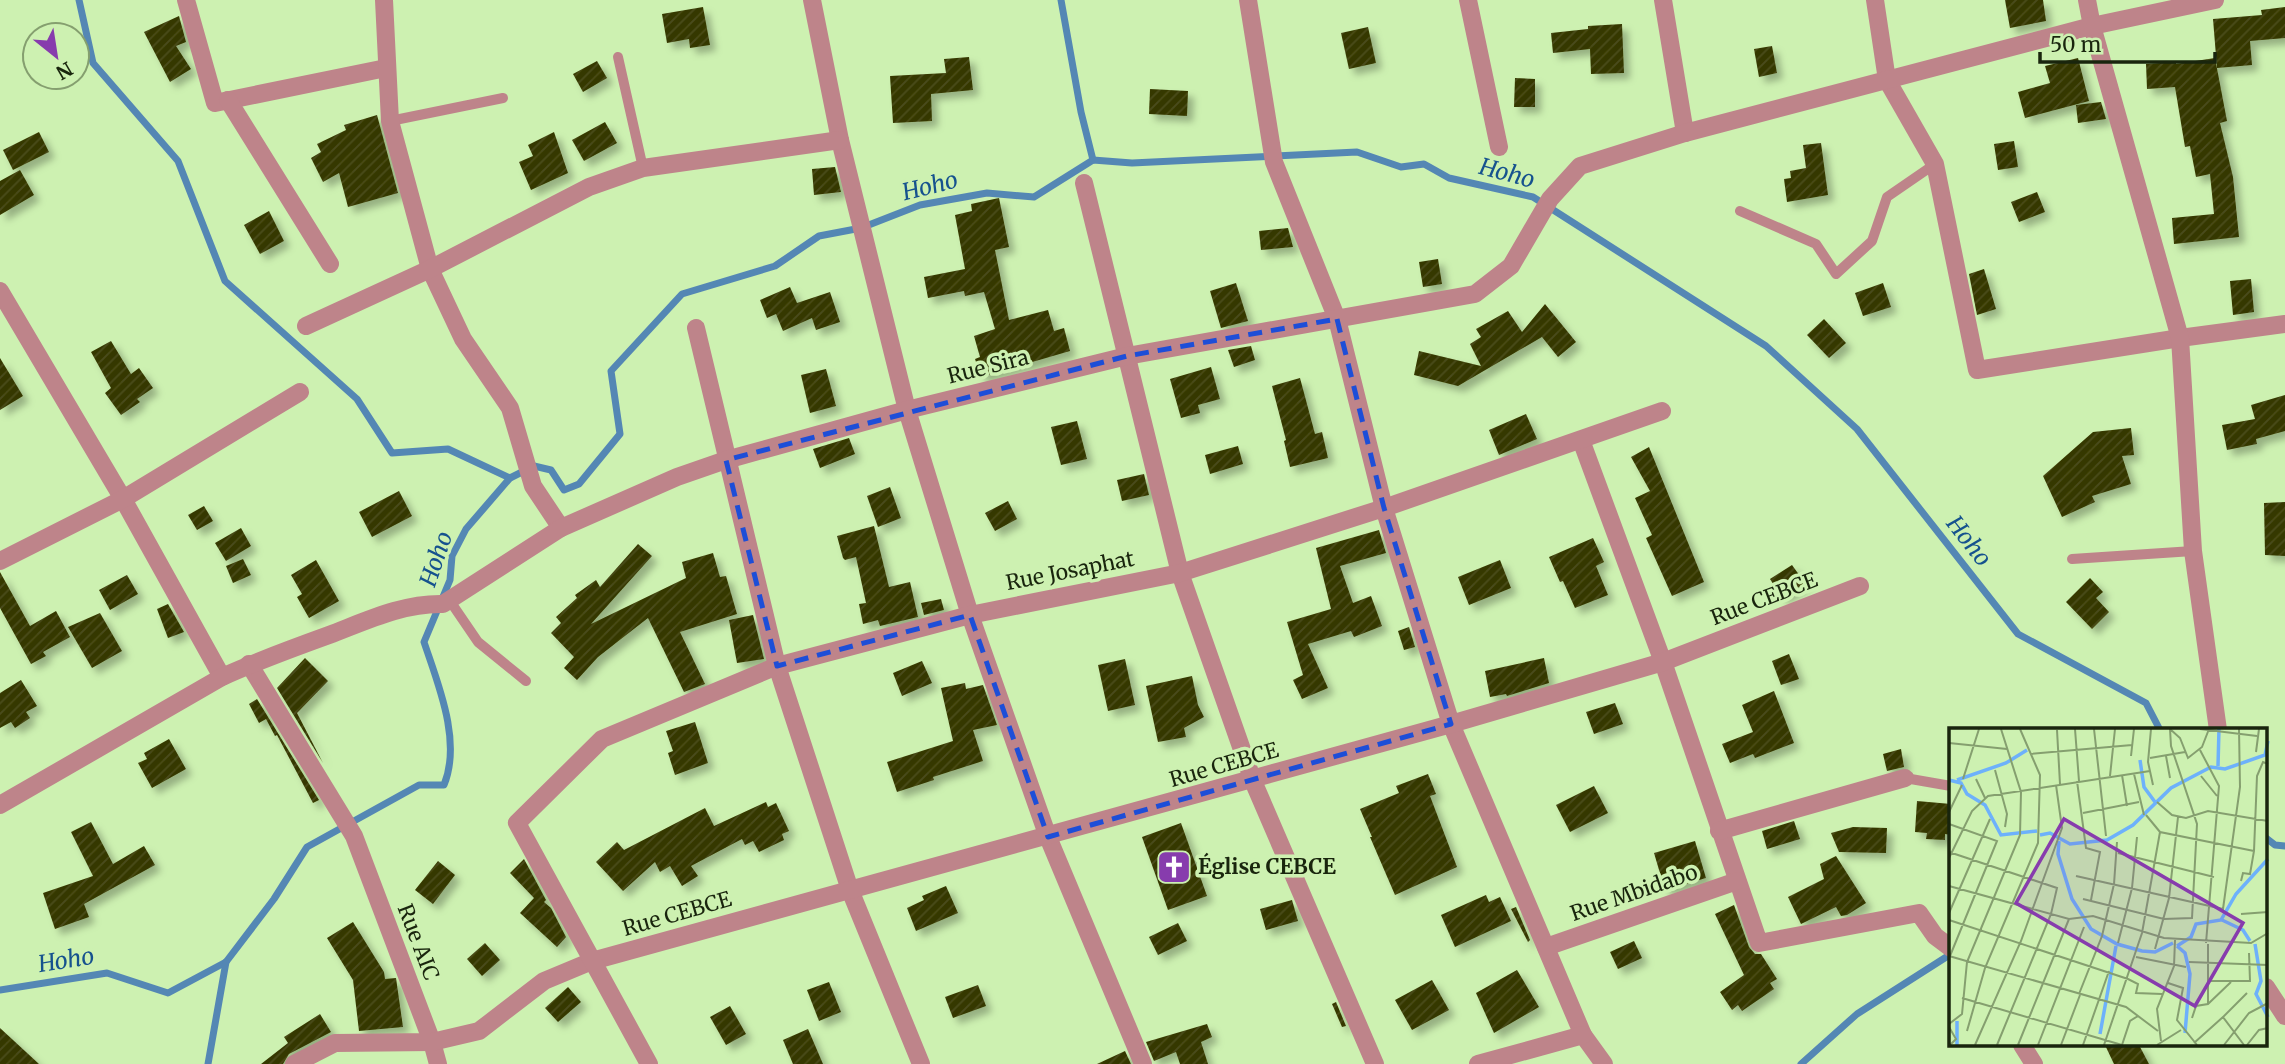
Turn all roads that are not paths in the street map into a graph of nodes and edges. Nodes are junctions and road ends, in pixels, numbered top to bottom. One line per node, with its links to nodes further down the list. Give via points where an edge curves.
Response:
1 (186, 0): 15 (street, via 215,103)
2 (384, 0): 12 (street)
3 (812, 0): 18 (street)
4 (1248, 0): 27 (street, via 1272,155)
5 (1468, 0): 19 (street)
6 (1663, 0): 17 (street)
7 (1875, 0): 13 (street)
8 (2087, 0): 10 (street)
9 (2215, 0): 10 (street, Rue Sira)
10 (2092, 26): 13 (street, Rue Sira); 32 (street)
11 (618, 58): 21 (lane)
12 (386, 68): 15 (street); 16 (street)
13 (1886, 80): 17 (street, Rue Sira); 20 (street)
14 (503, 99): 16 (lane)
15 (228, 100): 24 (street)
16 (390, 121): 25 (street)
17 (1685, 133): 27 (street, Rue Sira, via 1580,166 1546,207 1511,266 1475,294)
18 (840, 140): 21 (street); 35 (street)
19 (1499, 147)
20 (1935, 164): 23 (lane, via 1887,197 1872,241 1836,274 1816,243); 32 (street, via 1977,370)
21 (643, 168): 25 (street, via 589,187)
22 (1084, 183): 33 (street)
23 (1740, 211)
24 (330, 264)
25 (430, 269): 30 (street); 41 (street, via 463,339 510,408 533,486)
26 (0, 291): 28 (street)
27 (1337, 319): 33 (street, Rue Sira); 40 (street)
28 (7, 320): 39 (street)
29 (2285, 324): 32 (street)
30 (306, 326)
31 (696, 328): 38 (street)
32 (2180, 338): 42 (street)
33 (1127, 356): 35 (street, Rue Sira); 45 (street)
34 (300, 391): 39 (street)
35 (907, 410): 38 (street, Rue Sira); 48 (street)
36 (1662, 411): 37 (street, Rue Josaphat)
37 (1581, 440): 40 (street, Rue Josaphat); 49 (street)
38 (726, 460): 41 (street, Rue Sira); 51 (street)
39 (123, 499): 44 (street); 52 (street)
40 (1384, 508): 45 (street, Rue Josaphat); 54 (street)
41 (561, 528): 47 (street, Rue Sira)
42 (2193, 551): 43 (lane); 55 (street)
43 (2072, 559)
44 (0, 561)
45 (1180, 573): 48 (street, Rue Josaphat); 57 (street)
46 (1860, 586): 49 (street, Rue CEBCE)
47 (441, 603): 50 (street, via 396,610); 53 (lane, via 478,642)
48 (970, 615): 51 (street, Rue Josaphat); 61 (street)
49 (1663, 662): 54 (street, Rue CEBCE); 60 (street)
50 (249, 664): 52 (street); 70 (street, Rue AIC, via 354,836)
51 (777, 666): 63 (street); 66 (street, Rue Josaphat, via 602,739 517,823)
52 (222, 677): 59 (street)
53 (526, 681)
54 (1451, 724): 57 (street, Rue CEBCE); 65 (street)
55 (2218, 728)
56 (1905, 778): 58 (lane); 60 (street)
57 (1253, 781): 61 (street, Rue CEBCE); 77 (street)
58 (1949, 786)
59 (0, 805)
60 (1719, 831): 62 (street)
61 (1048, 837): 63 (street, Rue CEBCE); 76 (street)
62 (1737, 881): 64 (street, via 1759,943 1919,912 1935,936); 65 (street, Rue Mbidabo)
63 (850, 890): 66 (street, Rue CEBCE); 75 (street)
64 (1949, 946)
65 (1546, 947): 69 (street)
66 (592, 961): 70 (street, Rue CEBCE, via 544,981 479,1031); 74 (street)
67 (2268, 989): 68 (street)
68 (2285, 1016)
69 (1583, 1035): 78 (street); 79 (street)
70 (432, 1042): 72 (street, Rue CEBCE, via 335,1042); 73 (street, Rue AIC)
71 (2023, 1046): 80 (street)
72 (294, 1064)
73 (438, 1064)
74 (649, 1064)
75 (921, 1064)
76 (1143, 1064)
77 (1376, 1064)
78 (1478, 1064)
79 (1604, 1064)
80 (2035, 1064)

